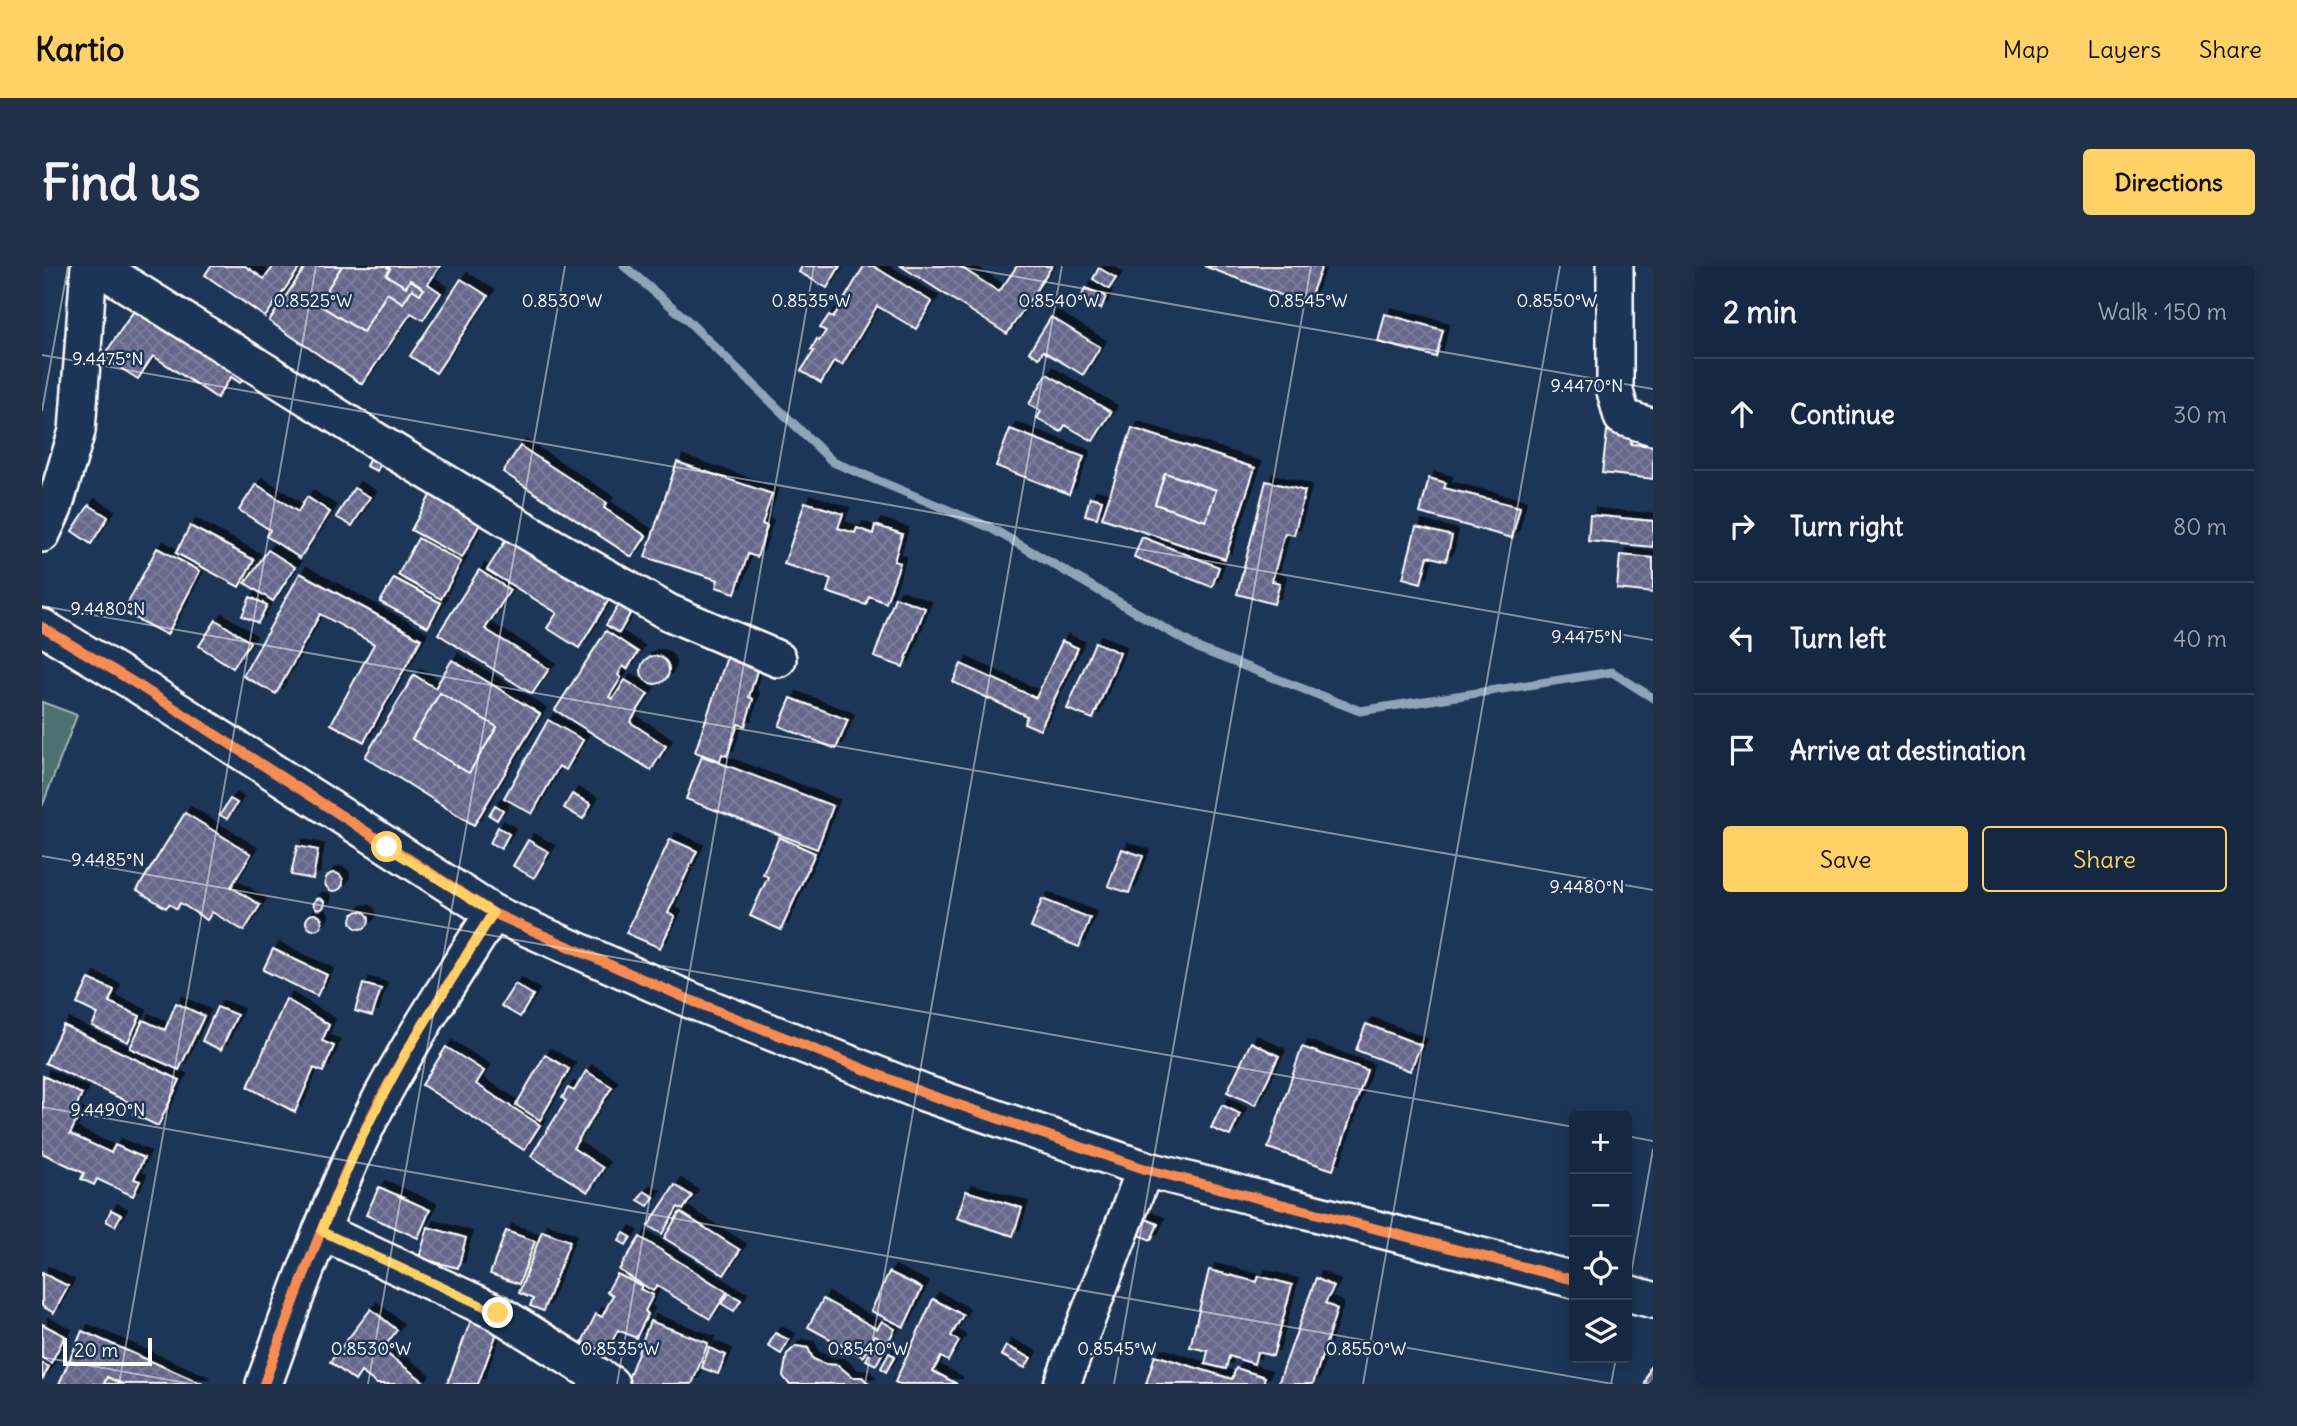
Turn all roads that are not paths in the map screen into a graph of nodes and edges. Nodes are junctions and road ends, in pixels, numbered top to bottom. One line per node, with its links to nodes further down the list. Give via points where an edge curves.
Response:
1 (89, 266): 5 (street, via 77,431)
2 (97, 266): 7 (street, via 555,548 668,612)
3 (1615, 266): 4 (street, via 1615,391 1622,417)
4 (1653, 427)
5 (42, 534)
6 (42, 627): 8 (street)
7 (778, 659)
8 (493, 913): 9 (street, via 690,1000 924,1093); 10 (street, via 405,1054 360,1140)
9 (1145, 1169): 11 (street); 16 (street)
10 (321, 1231): 14 (street); 15 (street, via 498,1313)
11 (1569, 1279)
12 (1632, 1294): 13 (street)
13 (1653, 1300)
14 (264, 1384)
15 (611, 1384)
16 (1062, 1384)

